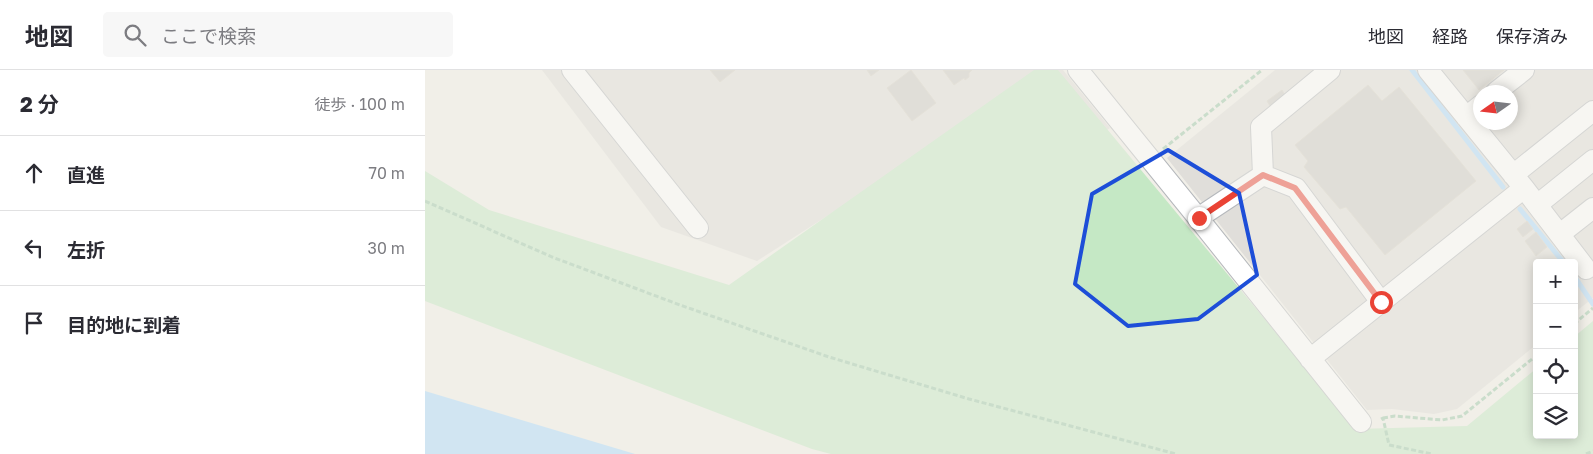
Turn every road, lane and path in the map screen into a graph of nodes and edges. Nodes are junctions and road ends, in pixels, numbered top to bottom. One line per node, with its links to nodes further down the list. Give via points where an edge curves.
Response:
1 (572, 70): 19 (street)
2 (1078, 70): 11 (street)
3 (1262, 70): 11 (path)
4 (1330, 70): 13 (street, via 1261,127)
5 (1428, 70): 8 (street)
6 (1525, 70): 7 (street)
7 (1505, 85)
8 (1473, 111)
9 (1593, 111): 14 (street)
10 (1485, 130): 14 (street)
11 (1150, 159): 18 (street)
12 (1593, 160): 16 (street)
13 (1263, 175): 18 (street); 22 (street, via 1295,188)
14 (1519, 181): 16 (street); 22 (street)
15 (425, 201): 30 (path, via 551,257 829,357 969,399)
16 (1537, 205): 20 (street)
17 (1593, 208): 20 (street)
18 (1199, 218): 26 (street)
19 (698, 228)
20 (1560, 234): 21 (street)
21 (1587, 268)
22 (1381, 302): 26 (street)
23 (1593, 308): 24 (path)
24 (1578, 321)
25 (1533, 358): 27 (path, via 1462,416 1442,420)
26 (1310, 359): 28 (street)
27 (1383, 418): 28 (path); 31 (path, via 1389,445)
28 (1361, 422)
29 (1593, 451): 32 (path)
30 (1176, 454)
31 (1433, 454)
32 (1586, 454)

